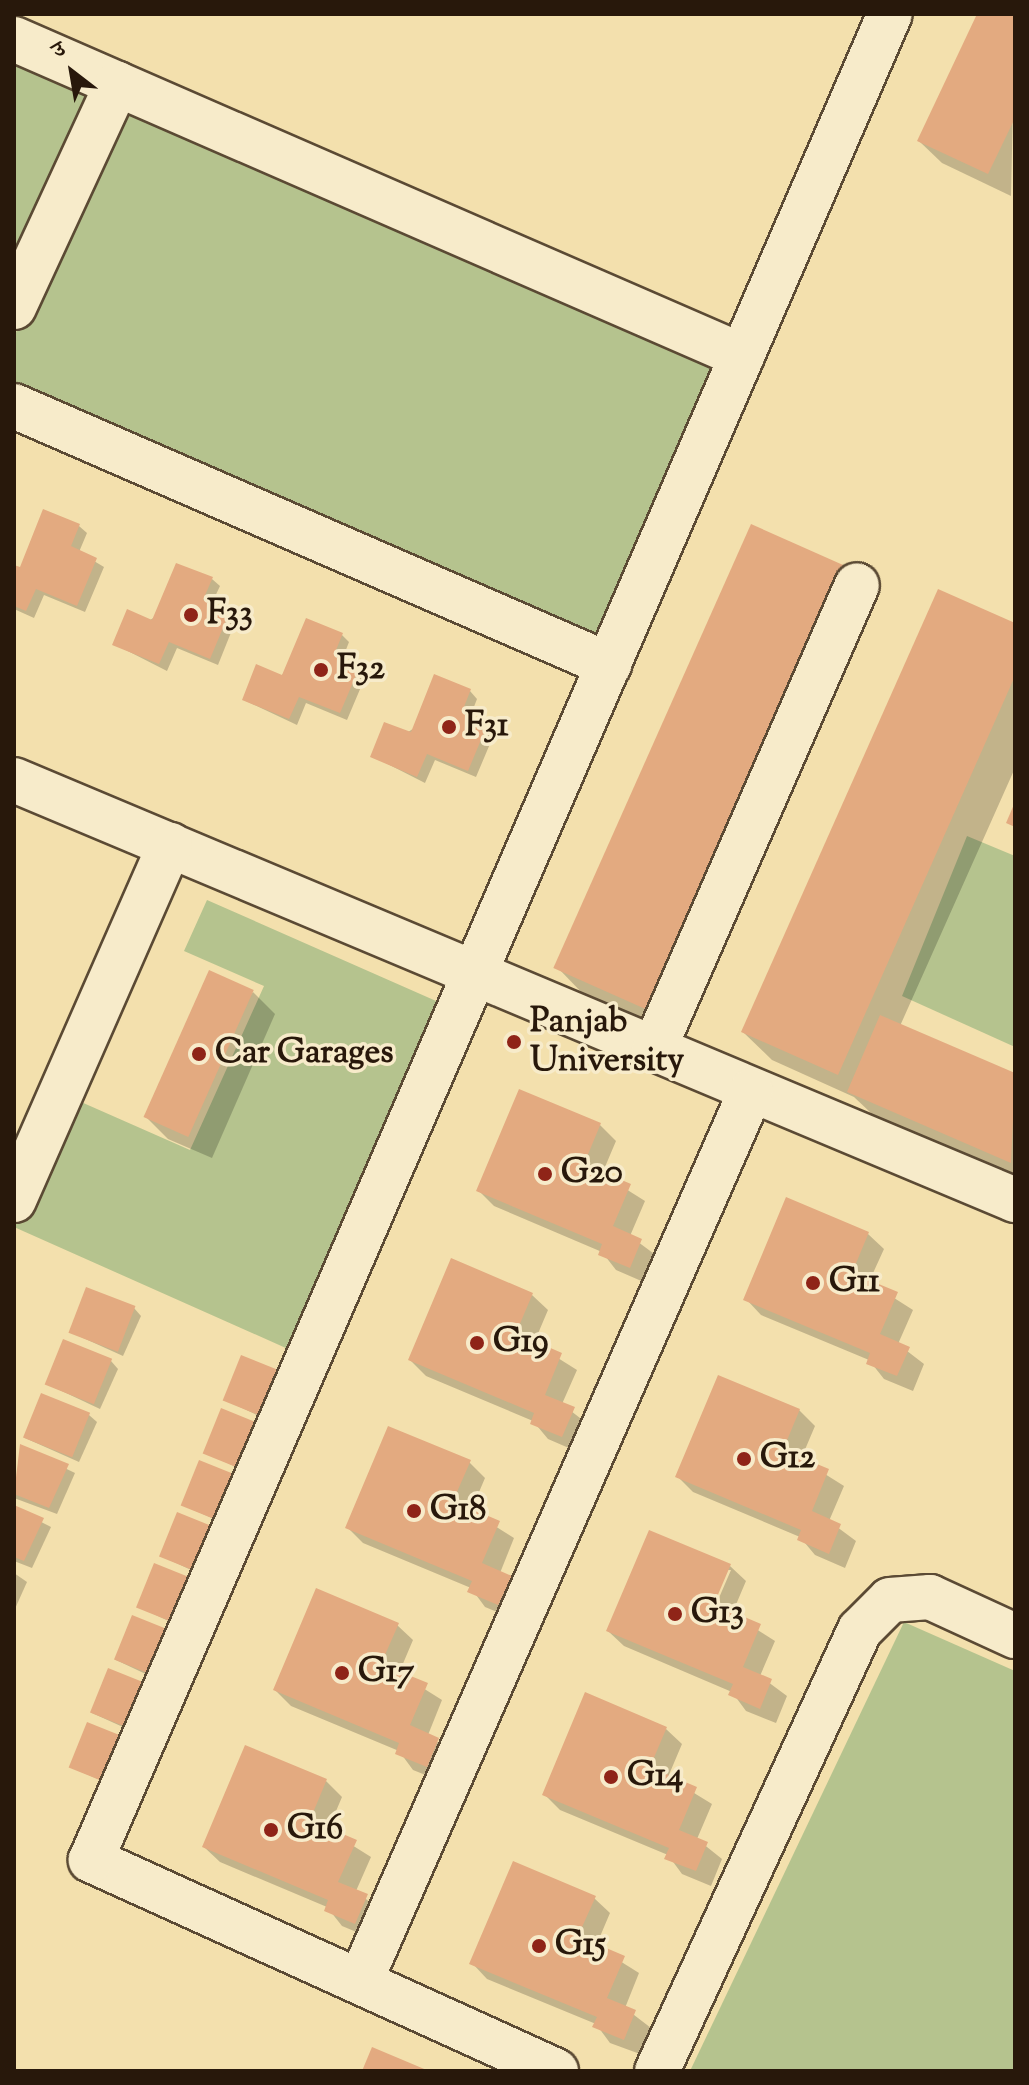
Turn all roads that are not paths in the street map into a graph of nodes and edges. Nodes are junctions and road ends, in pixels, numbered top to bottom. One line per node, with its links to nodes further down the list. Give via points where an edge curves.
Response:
1 (890, 14): 5 (lane)
2 (14, 39): 3 (lane)
3 (117, 84): 4 (lane); 5 (lane)
4 (14, 307)
5 (742, 356): 8 (lane)
6 (14, 406): 8 (lane)
7 (857, 585): 12 (lane)
8 (609, 665): 11 (lane)
9 (14, 780): 10 (lane)
10 (170, 845): 11 (lane); 14 (lane)
11 (475, 974): 12 (lane); 17 (lane, via 91,1860)
12 (654, 1049): 13 (lane)
13 (751, 1091): 15 (lane); 17 (lane)
14 (14, 1200)
15 (1015, 1200)
16 (1015, 1636): 19 (lane, via 930,1597 890,1600 860,1630)
17 (360, 1982): 18 (lane)
18 (556, 2071)
19 (657, 2071)

